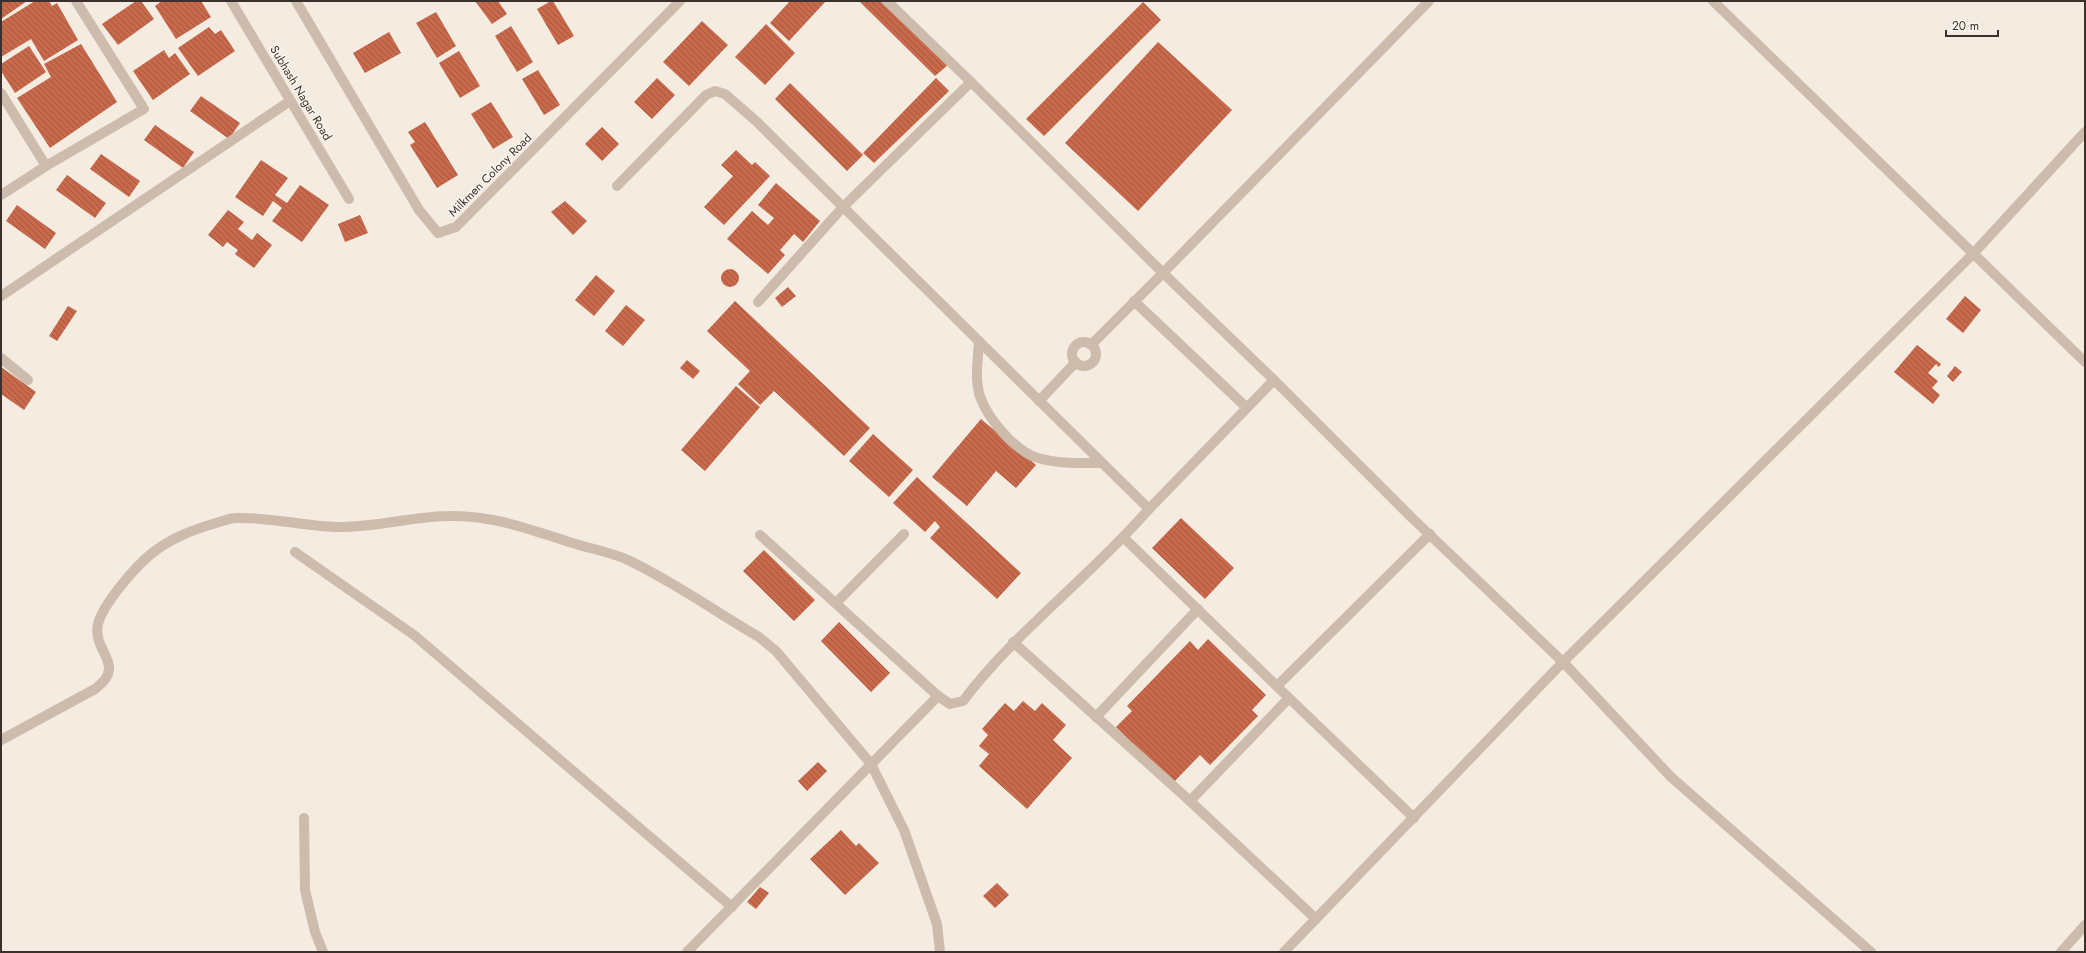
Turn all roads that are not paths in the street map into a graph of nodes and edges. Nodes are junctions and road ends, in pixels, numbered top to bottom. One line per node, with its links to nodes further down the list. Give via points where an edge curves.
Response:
1 (76, 1): 12 (street, via 144,109)
2 (231, 1): 10 (street, Subhash Nagar Road)
3 (296, 1): 4 (street, Milkmen Colony Road, via 419,210 438,233 456,228)
4 (680, 1)
5 (887, 1): 8 (street)
6 (1429, 1): 18 (street)
7 (1712, 1): 17 (street)
8 (971, 82): 16 (street); 18 (street)
9 (1, 93): 12 (street)
10 (290, 101): 15 (street, Subhash Nagar Road); 19 (street)
11 (2085, 132): 17 (street)
12 (46, 166): 14 (street)
13 (617, 186): 16 (street, via 706,95 715,91 725,94 751,117)
14 (1, 194)
15 (348, 199)
16 (843, 207): 21 (street); 22 (street)
17 (1973, 254): 26 (street); 41 (street)
18 (1163, 273): 20 (street); 28 (street)
19 (1, 296)
20 (1134, 301): 23 (street); 30 (street)
21 (758, 302)
22 (979, 341): 29 (street); 31 (street, via 977,379 981,399 998,427 1010,440 1036,458 1060,463)
23 (1091, 345): 25 (street, via 1084,342 1077,345 1073,352); 25 (street, via 1096,353 1094,362 1085,366)
24 (1, 358): 27 (street)
25 (1076, 362): 29 (street)
26 (2085, 362)
27 (28, 380)
28 (1274, 380): 30 (street); 34 (street)
29 (1039, 401): 31 (street)
30 (1246, 407): 32 (street)
31 (1102, 463): 32 (street)
32 (1149, 510): 36 (street)
33 (904, 534): 38 (street)
34 (1430, 534): 41 (street); 42 (street)
35 (760, 535): 38 (street)
36 (1124, 538): 39 (street); 40 (street)
37 (295, 552): 51 (street, via 414,635)
38 (836, 603): 43 (street)
39 (1198, 609): 42 (street); 45 (street)
40 (1013, 642): 43 (street, via 963,701 950,704); 45 (street)
41 (1563, 662): 50 (street); 58 (street, via 1671,777)
42 (1277, 686): 44 (street)
43 (938, 696): 47 (street)
44 (1289, 698): 48 (street); 50 (street)
45 (1096, 717): 48 (street)
46 (1, 740): 47 (street, via 95,689 105,681 109,674 109,665 97,636 98,623 125,580 150,554 174,538 234,518 339,527 449,516 505,522 628,560 652,573 759,637 776,651)
47 (871, 764): 51 (street); 56 (street, via 904,830 937,924)
48 (1190, 801): 52 (street)
49 (304, 818): 54 (street, via 306,890 315,932)
50 (1414, 818): 52 (street)
51 (732, 907): 55 (street)
52 (1316, 919): 57 (street)
53 (2085, 925): 59 (street)
54 (323, 952)
55 (687, 952)
56 (940, 952)
57 (1284, 952)
58 (1871, 952)
59 (2061, 952)

